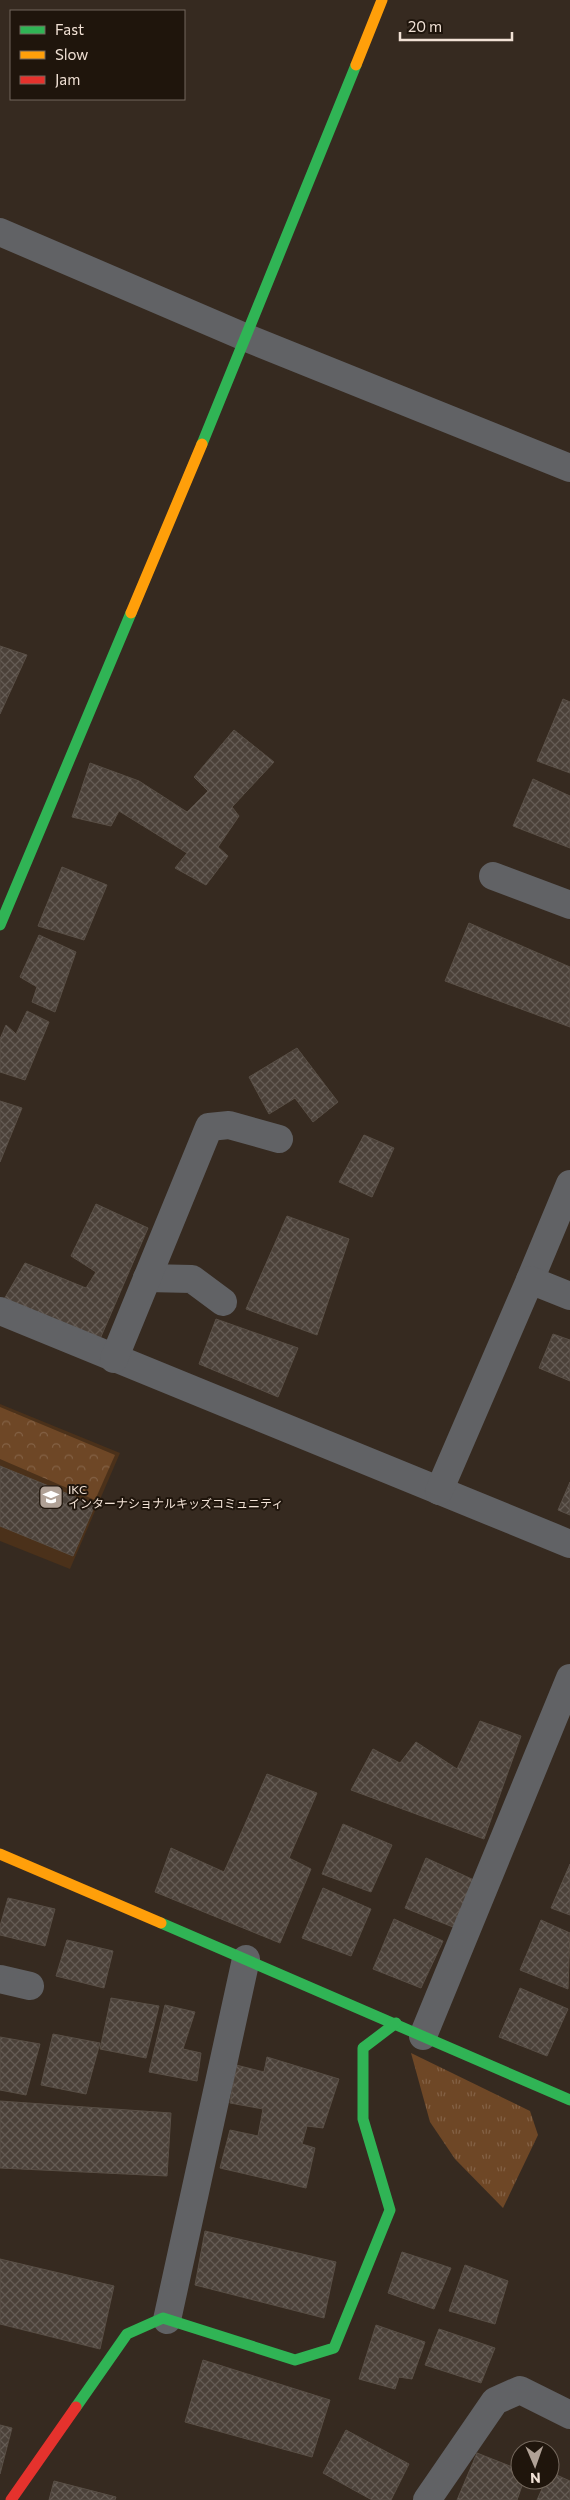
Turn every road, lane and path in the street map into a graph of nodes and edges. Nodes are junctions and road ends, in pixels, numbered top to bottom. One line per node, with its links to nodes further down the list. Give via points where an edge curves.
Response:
1 (382, 0): 3 (street)
2 (0, 232): 3 (street)
3 (247, 338): 4 (street); 7 (street)
4 (570, 468)
5 (493, 876): 6 (street)
6 (570, 905)
7 (0, 926)
8 (278, 1139): 10 (street, via 229,1125 209,1128)
9 (570, 1184): 11 (street)
10 (147, 1278): 13 (street, via 192,1279); 15 (street)
11 (530, 1280): 12 (street); 16 (street)
12 (570, 1296)
13 (223, 1302)
14 (0, 1311): 15 (street)
15 (114, 1359): 16 (street)
16 (439, 1491): 17 (street)
17 (570, 1544)
18 (570, 1678): 24 (street)
19 (0, 1854): 20 (street)
20 (246, 1959): 23 (street); 26 (street)
21 (0, 1979): 22 (street)
22 (30, 1986)
23 (396, 2023): 24 (street); 26 (street, via 363,2048 363,2119 390,2210 334,2348 295,2360)
24 (423, 2036): 25 (street)
25 (570, 2100)
26 (167, 2320): 28 (street, via 163,2318 127,2334)
27 (570, 2415): 29 (street, via 520,2390 495,2401)
28 (11, 2500)
29 (427, 2500)

